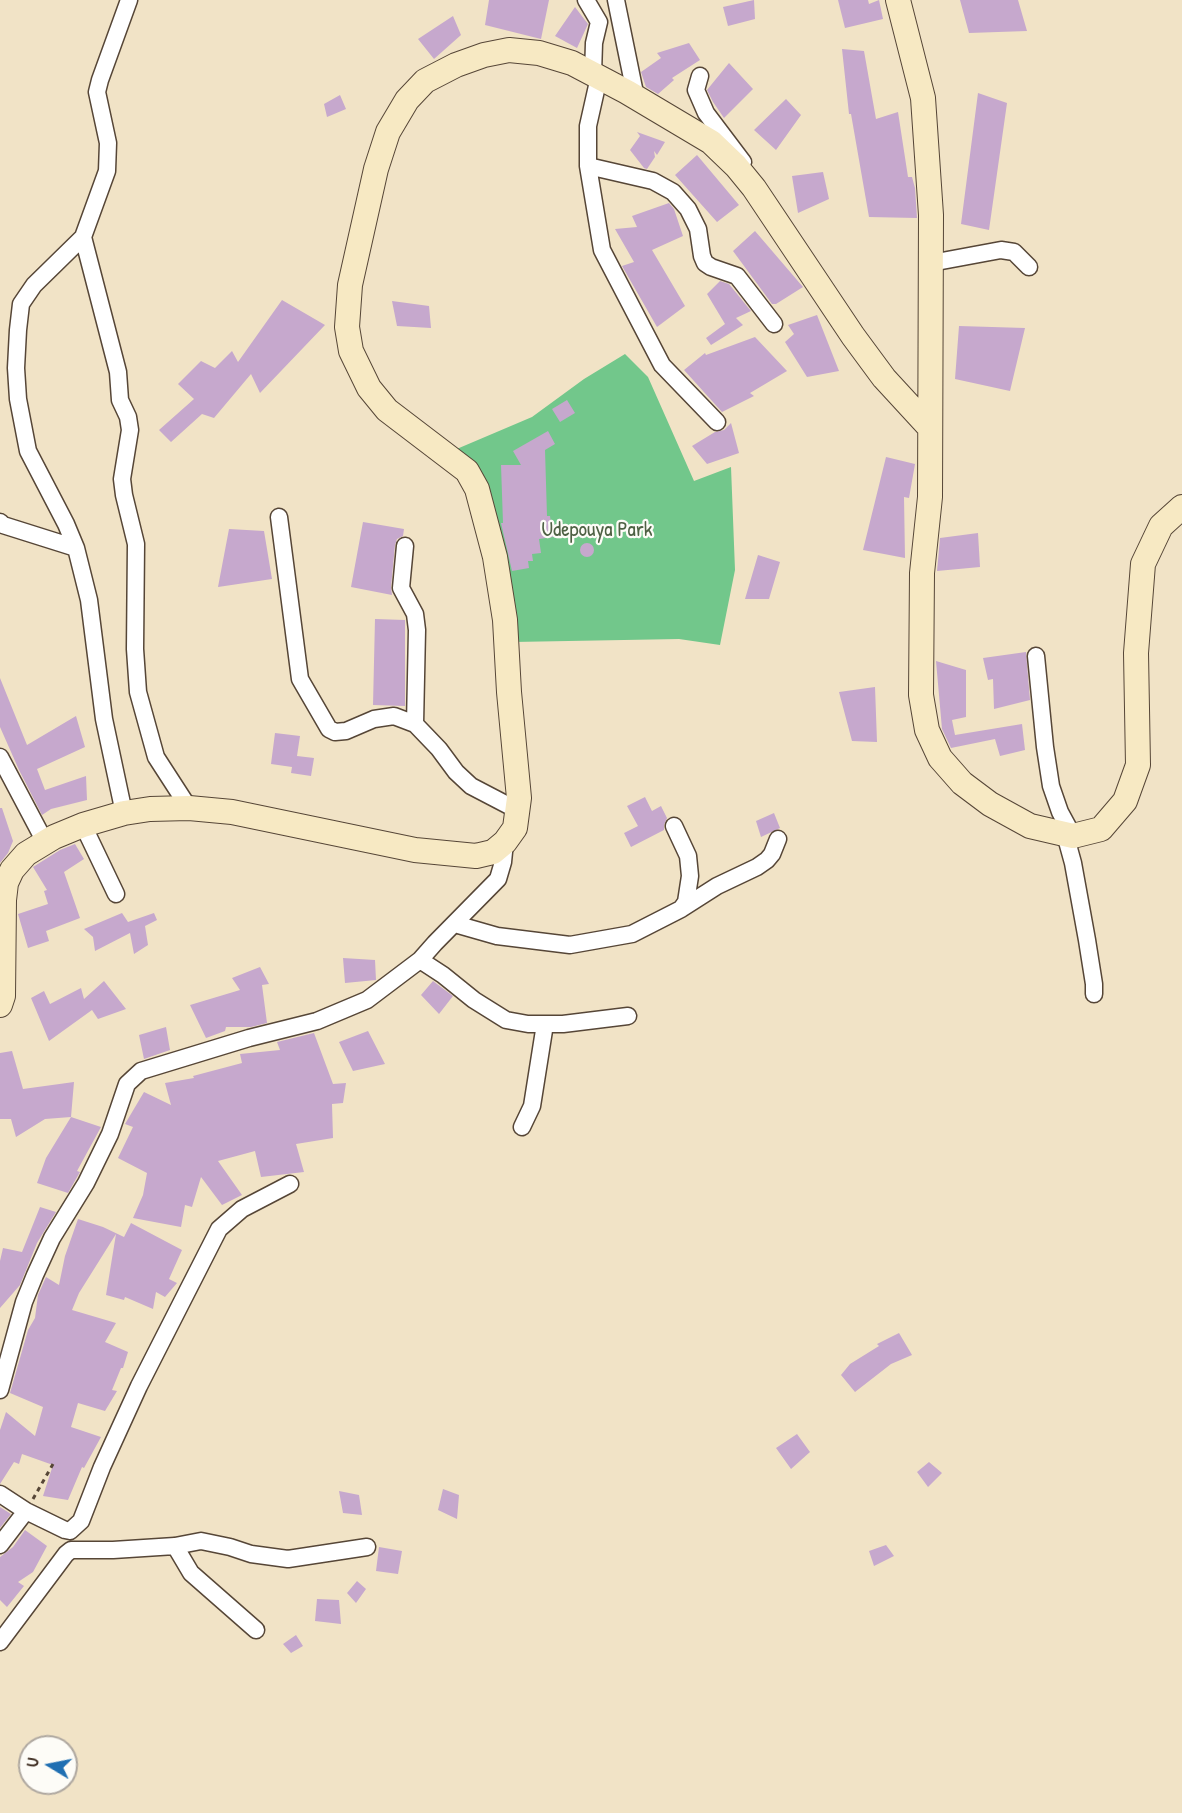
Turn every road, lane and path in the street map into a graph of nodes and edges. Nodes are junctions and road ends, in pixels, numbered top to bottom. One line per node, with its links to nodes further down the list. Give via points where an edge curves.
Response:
1 (129, 0): 10 (street, via 98,86 108,143 107,171)
2 (586, 0): 5 (street, via 599,22 594,43)
3 (616, 0): 7 (street)
4 (898, 0): 11 (street, via 923,98)
5 (596, 76): 7 (street); 8 (street, via 588,126); 25 (street, via 572,63 539,53 509,50 456,65 425,81 407,100 388,132 350,285 346,327 351,351 369,387 387,410 467,471 477,489 493,549 505,620)
6 (700, 76): 9 (street, via 696,90 706,113 743,162)
7 (636, 98): 9 (street, via 711,142)
8 (588, 166): 13 (street, via 653,181 673,192 698,229 705,263 737,276); 14 (street, via 602,250 662,365)
9 (754, 188): 15 (street, via 853,336 884,378)
10 (83, 237): 20 (street, via 34,285 21,304 16,368 28,451); 24 (street, via 130,430 122,479 136,544 138,692 156,757)
11 (931, 263): 12 (street, via 1001,250 1014,252); 15 (street)
12 (1029, 267)
13 (774, 324)
14 (717, 422)
15 (930, 428): 29 (street, via 930,497 922,573 920,656 927,730 940,758 962,783 990,804 1030,826)
16 (1182, 507): 29 (street, via 1161,526 1143,564 1136,652 1138,765 1125,801 1101,829)
17 (279, 517): 22 (street, via 300,679 329,729 346,731 374,719 394,716)
18 (0, 522): 20 (street)
19 (405, 546): 22 (street, via 401,588 415,614 417,630)
20 (76, 548): 26 (street, via 89,600 104,719)
21 (1036, 656): 29 (street, via 1051,786)
22 (415, 724): 25 (street, via 471,786)
23 (0, 757): 31 (street)
24 (189, 808): 26 (street); 32 (street, via 232,812 453,855 493,852)
25 (517, 810): 32 (street, via 515,828)
26 (124, 813): 27 (street)
27 (83, 825): 31 (street); 34 (street)
28 (674, 826): 35 (street, via 688,856 690,876)
29 (1069, 835): 38 (street)
30 (778, 839): 35 (street, via 767,860)
31 (45, 842): 33 (street, via 26,854)
32 (505, 842): 36 (street, via 498,879)
33 (3, 880): 39 (street)
34 (116, 894)
35 (681, 909): 36 (street, via 632,934 570,945 496,936)
36 (455, 924): 37 (street)
37 (420, 960): 41 (street, via 506,1020); 44 (street, via 348,1010 141,1071 127,1084 110,1134 34,1275)
38 (1094, 994)
39 (0, 1005)
40 (628, 1016): 41 (street)
41 (545, 1024): 42 (street, via 532,1106)
42 (522, 1127)
43 (290, 1184): 48 (street, via 242,1209 219,1229 140,1386 81,1521)
44 (0, 1390)
45 (53, 1464): 47 (path)
46 (0, 1494): 47 (street)
47 (26, 1511): 48 (street); 49 (street)
48 (70, 1531): 52 (street)
49 (0, 1545)
50 (175, 1546): 51 (street, via 201,1541 251,1554 288,1558); 52 (street, via 76,1549); 53 (street, via 191,1573)
51 (367, 1547)
52 (66, 1554): 54 (street)
53 (256, 1629)
54 (0, 1642)

